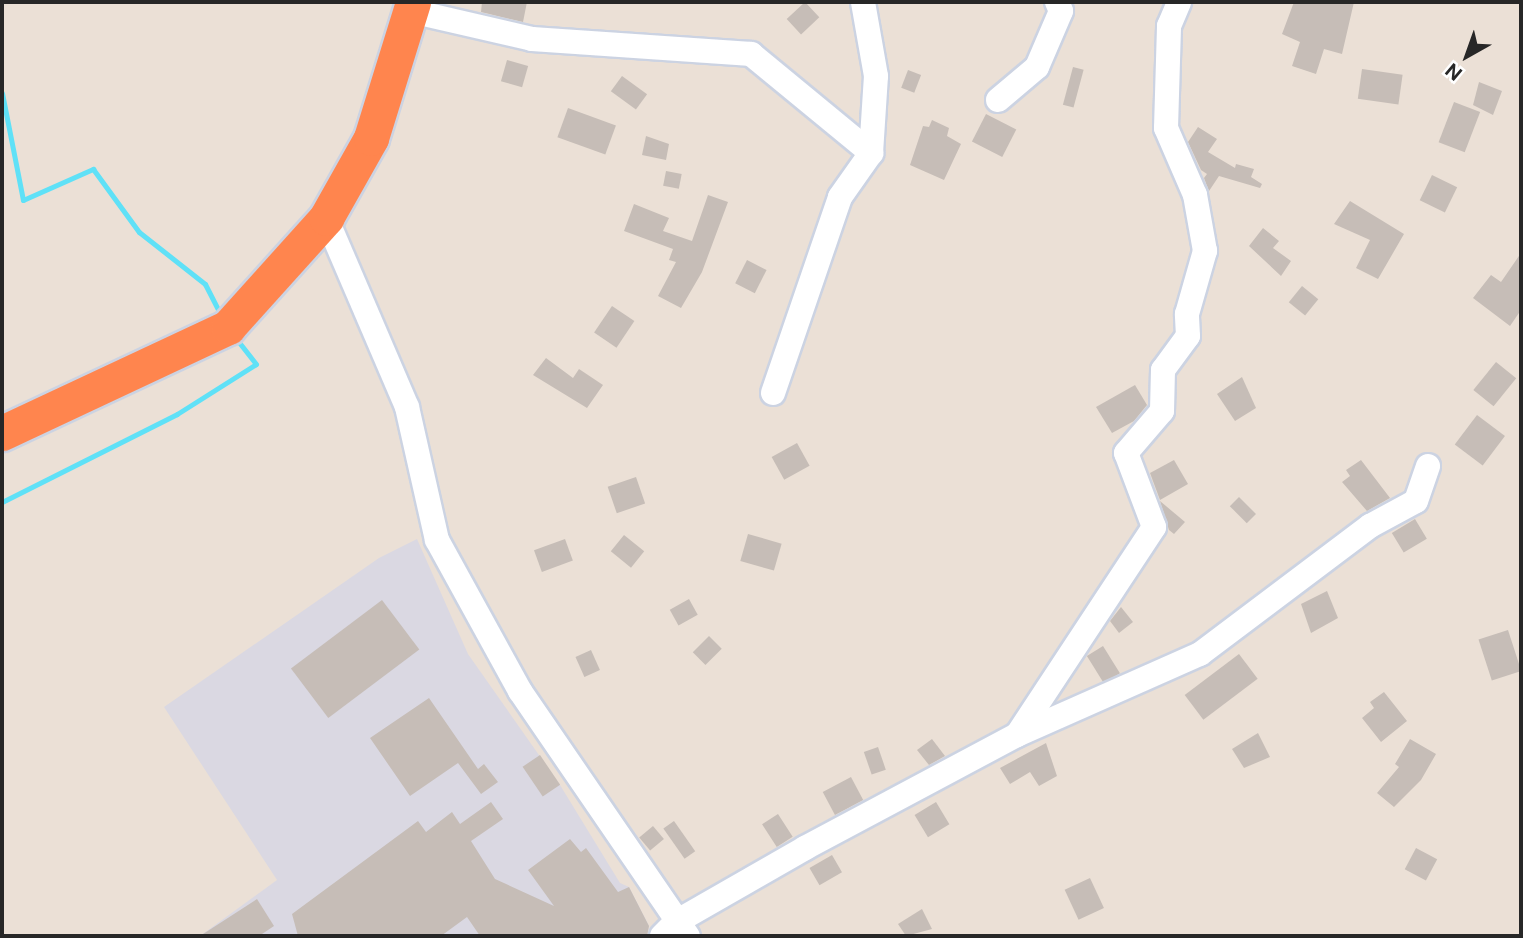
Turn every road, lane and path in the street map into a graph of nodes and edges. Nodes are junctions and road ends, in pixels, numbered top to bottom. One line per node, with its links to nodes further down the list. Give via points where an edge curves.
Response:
1 (863, 2): 6 (street, via 876,76)
2 (1057, 2): 5 (street, via 1061,11 1037,67)
3 (1178, 2): 11 (street, via 1169,26 1166,128 1195,195 1205,251 1187,314 1188,336 1163,370 1162,411 1126,453 1154,527)
4 (412, 6): 6 (street, via 532,38 751,54); 7 (highway, via 371,138)
5 (998, 100)
6 (872, 153): 8 (street, via 839,197)
7 (326, 218): 9 (highway, via 228,327); 12 (street, via 407,407 437,540 520,691)
8 (773, 393)
9 (2, 433)
10 (1428, 466): 11 (street, via 1416,501 1370,526 1211,647)
11 (1017, 734): 12 (street)
12 (675, 932)

